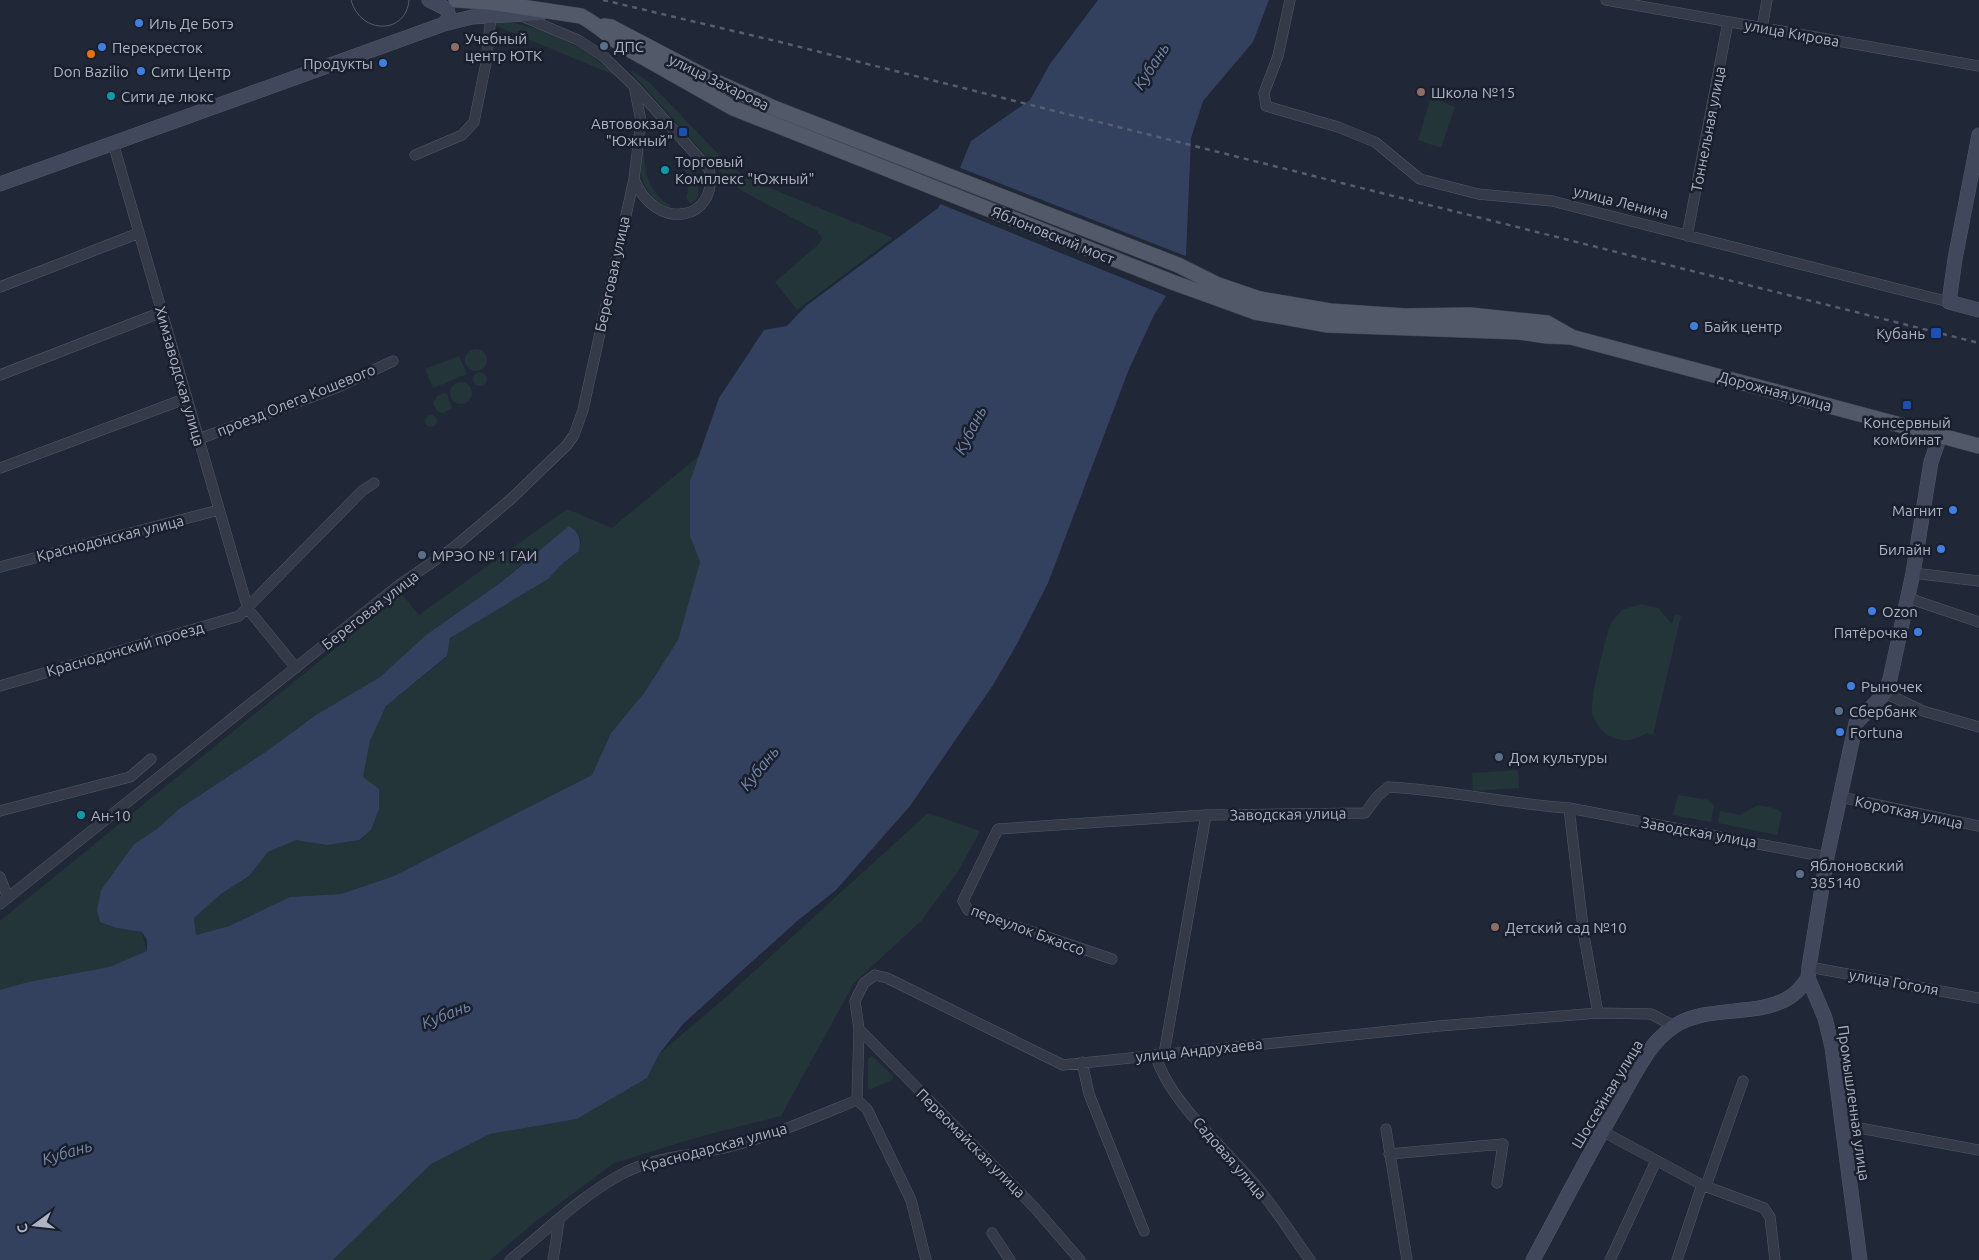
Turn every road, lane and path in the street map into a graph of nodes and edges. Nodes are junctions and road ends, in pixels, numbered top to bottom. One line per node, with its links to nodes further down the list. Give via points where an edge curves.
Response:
1 (429, 0): 11 (main road, via 447,8 449,17)
2 (459, 0): 7 (main road, улица Захарова)
3 (534, 0): 8 (main road, улица Захарова)
4 (1290, 0): 24 (street, улица Ленина, via 1278,56 1264,93 1266,106 1338,127 1375,142 1420,179 1478,194 1552,202)
5 (1606, 0): 10 (street, улица Кирова)
6 (1767, 0): 12 (street)
7 (490, 6): 8 (main road, улица Захарова); 9 (main road); 11 (main road, via 472,17); 20 (street, via 486,63 474,122 462,136)
8 (566, 13): 9 (main road); 16 (main road, улица Захарова, via 611,27)
9 (519, 15): 14 (street, Береговая улица, via 578,40 604,57)
10 (1728, 22): 12 (street, улица Кирова); 24 (street, Тоннельная улица)
11 (444, 24): 19 (main road)
12 (1762, 28): 13 (street, улица Кирова)
13 (1979, 66)
14 (634, 86): 15 (street, Береговая улица); 17 (street, Береговая улица)
15 (662, 118): 17 (street, via 648,120); 21 (street, Береговая улица, via 709,169 710,189 697,209 671,214 653,207)
16 (786, 121): 29 (main road, Яблоновский мост, via 1178,265 1216,284)
17 (640, 129): 21 (street, Береговая улица)
18 (1979, 135): 26 (main road, via 1954,259)
19 (113, 143): 22 (main road); 23 (street, Химзаводская улица)
20 (415, 155)
21 (634, 179): 45 (street, Береговая улица, via 583,410 574,435 530,482 453,548 399,585)
22 (0, 184)
23 (139, 234): 25 (street); 28 (street, Химзаводская улица)
24 (1687, 236): 26 (street, улица Ленина)
25 (0, 287)
26 (1949, 302): 27 (main road, улица Ленина)
27 (1979, 310)
28 (162, 312): 31 (street); 32 (street, Химзаводская улица)
29 (1329, 318): 33 (main road, Дорожная улица, via 1470,315 1547,323 1571,337)
30 (393, 361): 34 (street, проезд Олега Кошевого, via 338,387)
31 (0, 376)
32 (187, 398): 34 (street, Химзаводская улица); 36 (street)
33 (1940, 436): 35 (main road, Дорожная улица); 40 (main road, via 1931,462)
34 (199, 439): 38 (street, Химзаводская улица)
35 (1979, 446)
36 (0, 468)
37 (374, 483): 43 (street, via 355,498)
38 (219, 510): 39 (street, Краснодонская улица); 43 (street, Химзаводская улица)
39 (0, 567)
40 (1913, 572): 41 (street); 42 (main road)
41 (1979, 582)
42 (1908, 598): 44 (street); 47 (main road)
43 (248, 609): 45 (street, Химзаводская улица); 46 (street, Краснодонский проезд, via 239,616)
44 (1979, 622)
45 (296, 668): 58 (street, Береговая улица)
46 (0, 686)
47 (1885, 693): 48 (street, via 1923,711); 50 (main road, via 1856,723)
48 (1979, 727)
49 (151, 759): 52 (street, via 130,777)
50 (1840, 797): 54 (street, Короткая улица); 56 (main road)
51 (1570, 808): 53 (street, Заводская улица, via 1388,787 1376,796 1365,813); 56 (street, Заводская улица); 62 (street, via 1584,936)
52 (0, 811)
53 (1206, 815): 55 (street, Заводская улица, via 998,829); 65 (street)
54 (1979, 826)
55 (994, 832): 59 (street, переулок Бжассо, via 963,901 965,907)
56 (1827, 858): 60 (main road)
57 (0, 877): 58 (street)
58 (4, 901)
59 (1112, 959)
60 (1809, 972): 61 (street, улица Гоголя); 63 (main road, Шоссейная улица, via 1790,997 1774,1004 1693,1018); 69 (main road, Промышленная улица, via 1827,1025)
61 (1979, 998)
62 (1598, 1013): 63 (street, улица Андрухаева, via 1652,1014); 65 (street, улица Андрухаева)
63 (1674, 1026): 71 (main road, Шоссейная улица, via 1646,1056)
64 (858, 1029): 66 (street, улица Андрухаева, via 855,1001 864,983 875,975 887,978 1062,1065); 68 (street, улица Андрухаева); 84 (street, Первомайская улица, via 1034,1207)
65 (1160, 1055): 66 (street, улица Андрухаева); 85 (street, Садовая улица, via 1162,1075 1176,1095 1254,1183)
66 (1082, 1062): 78 (street, via 1089,1094)
67 (1743, 1081): 76 (street)
68 (857, 1100): 77 (street, Краснодарская улица, via 775,1134 645,1164 597,1190); 82 (street, via 867,1109 911,1200)
69 (1843, 1125): 72 (street); 91 (main road, Промышленная улица)
70 (1386, 1128): 73 (street)
71 (1602, 1131): 74 (street); 87 (main road, Шоссейная улица)
72 (1979, 1150)
73 (1389, 1154): 75 (street, via 1504,1144); 86 (street)
74 (1656, 1160): 76 (street); 88 (street)
75 (1497, 1183)
76 (1704, 1185): 89 (street); 90 (street, via 1764,1208 1770,1217)
77 (559, 1221): 80 (street, Краснодарская улица); 81 (street)
78 (1144, 1231)
79 (992, 1233): 83 (street)
80 (510, 1260)
81 (554, 1260)
82 (926, 1260)
83 (1010, 1260)
84 (1080, 1260)
85 (1310, 1260)
86 (1407, 1260)
87 (1533, 1260)
88 (1610, 1260)
89 (1677, 1260)
90 (1775, 1260)
91 (1860, 1260)

